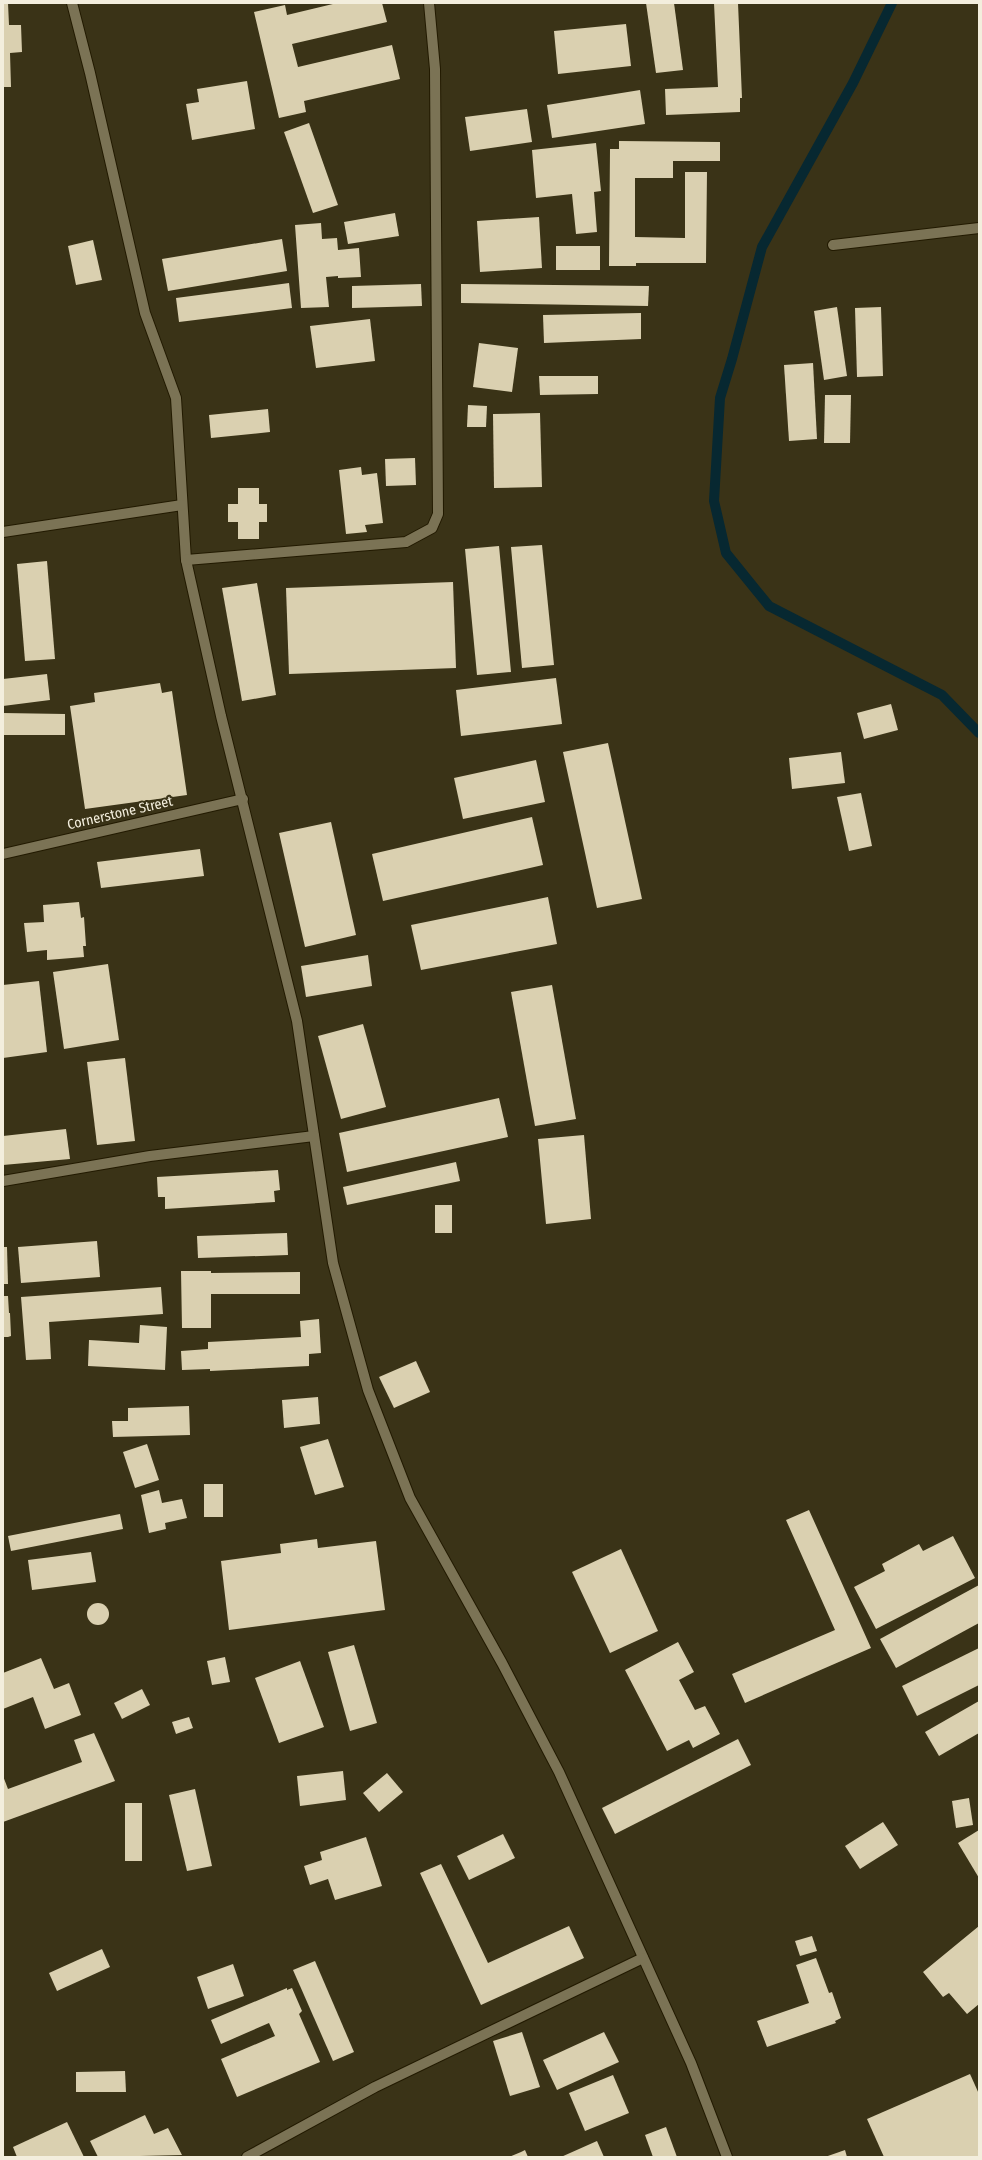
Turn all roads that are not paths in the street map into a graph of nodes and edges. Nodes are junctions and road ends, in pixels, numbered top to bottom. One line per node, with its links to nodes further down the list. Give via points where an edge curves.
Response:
1 (72, 3): 5 (street, via 145,313 176,398)
2 (429, 3): 7 (street, via 435,69 438,514 432,528 406,542)
3 (979, 228): 4 (street)
4 (833, 245)
5 (182, 505): 6 (street); 7 (street)
6 (3, 532)
7 (186, 560): 8 (street, via 221,716)
8 (243, 799): 9 (street, Cornerstone Street); 10 (street, via 297,1021)
9 (3, 854)
10 (314, 1136): 11 (street, via 150,1156); 12 (street, via 333,1263 368,1390 408,1491 559,1772)
11 (3, 1180)
12 (643, 1958): 13 (street, via 375,2088); 14 (street, via 691,2063)
13 (247, 2157)
14 (727, 2157)

